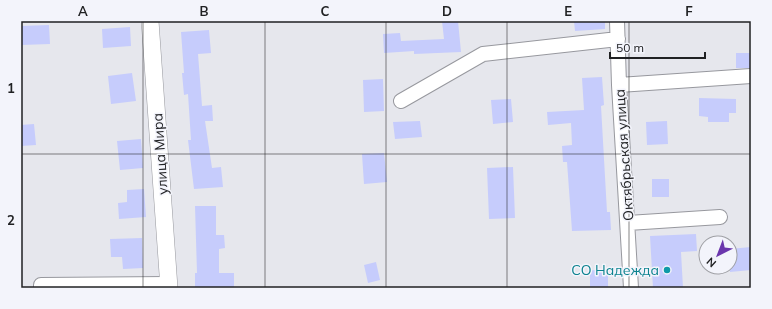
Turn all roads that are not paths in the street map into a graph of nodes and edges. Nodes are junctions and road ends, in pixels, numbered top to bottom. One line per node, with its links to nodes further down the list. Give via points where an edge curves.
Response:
1 (150, 21): 9 (main road, улица Мира)
2 (617, 21): 3 (street, Октябрьская улица)
3 (618, 39): 5 (street, Октябрьская улица); 6 (street, via 483,54)
4 (751, 76): 5 (street)
5 (619, 85): 8 (street, Октябрьская улица)
6 (401, 101)
7 (720, 217): 8 (street)
8 (628, 223): 11 (street, Октябрьская улица)
9 (169, 286): 10 (street, via 41,285)
10 (41, 288)
11 (631, 288)

